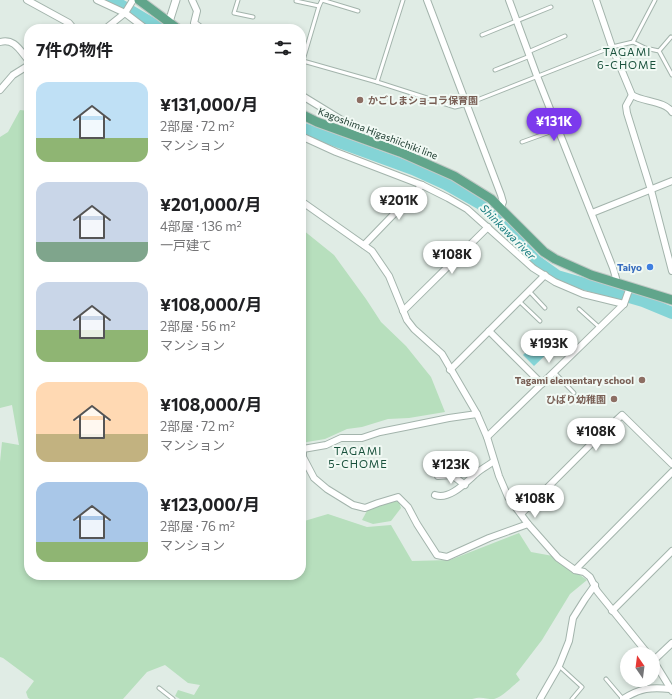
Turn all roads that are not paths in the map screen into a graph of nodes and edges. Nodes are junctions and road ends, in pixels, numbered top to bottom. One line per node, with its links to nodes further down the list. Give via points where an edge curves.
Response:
1 (27, 0): 22 (street)
2 (97, 0): 18 (street)
3 (133, 0): 18 (street)
4 (139, 0): 21 (main road)
5 (176, 0): 21 (street)
6 (192, 0): 26 (street, via 197,11)
7 (238, 0): 19 (lane, via 234,13)
8 (322, 0): 15 (lane); 17 (lane)
9 (403, 0): 43 (lane)
10 (427, 0): 47 (street)
11 (509, 0): 20 (street)
12 (596, 0): 33 (street)
13 (655, 0): 31 (lane)
14 (296, 1): 15 (lane)
15 (319, 6): 32 (lane)
16 (551, 7): 20 (lane)
17 (358, 12)
18 (125, 13): 23 (street); 24 (street)
19 (253, 17)
20 (516, 21): 27 (lane); 36 (street)
21 (169, 22): 25 (main road)
22 (69, 24)
23 (111, 24)
24 (139, 24)
25 (172, 24)
26 (195, 24)
27 (482, 35)
28 (564, 36): 36 (lane)
29 (671, 38): 35 (lane)
30 (0, 42): 37 (street, via 13,42)
31 (633, 42): 33 (lane); 35 (lane)
32 (307, 46): 34 (lane)
33 (612, 47): 41 (lane); 45 (street)
34 (306, 50)
35 (659, 51): 42 (lane)
36 (529, 54): 40 (lane); 41 (street)
37 (24, 55)
38 (306, 62): 43 (lane)
39 (24, 68): 44 (street, via 13,74)
40 (495, 70)
41 (538, 76): 47 (lane); 50 (street)
42 (672, 76)
43 (377, 82): 47 (lane, via 455,106)
44 (0, 90)
45 (632, 95): 48 (street); 56 (street, via 626,106 627,113)
46 (306, 98): 51 (street, via 358,130)
47 (466, 104): 58 (street, via 501,195)
48 (671, 109)
49 (306, 116): 51 (main road, Kagoshima Higashiichiki line)
50 (558, 129): 53 (lane); 59 (street)
51 (358, 137): 58 (main road, Kagoshima Higashiichiki line, via 443,170 477,189)
52 (306, 138): 55 (street)
53 (522, 142)
54 (672, 181): 56 (street)
55 (422, 185): 60 (street, via 467,209); 61 (street)
56 (651, 190): 59 (street); 62 (street)
57 (306, 204): 61 (street)
58 (501, 207): 64 (main road, Kagoshima Higashiichiki line, via 544,252)
59 (592, 213): 64 (street, via 613,268 616,278)
60 (488, 227): 63 (street, via 533,268); 72 (street)
61 (364, 245): 72 (street, via 372,251 385,269)
62 (672, 271)
63 (545, 275): 66 (street); 69 (street, via 572,290)
64 (614, 283): 65 (main road, Kagoshima Higashiichiki line)
65 (630, 287): 67 (main road, Kagoshima Higashiichiki line); 69 (street)
66 (529, 291): 68 (street); 70 (lane)
67 (672, 300)
68 (519, 301): 73 (lane); 75 (street)
69 (624, 304): 74 (street)
70 (546, 308)
71 (579, 309): 74 (lane)
72 (403, 311): 76 (street, via 414,329 442,354)
73 (540, 321)
74 (599, 328): 77 (street)
75 (489, 330): 76 (street); 78 (street)
76 (450, 370): 80 (street)
77 (554, 372): 78 (street); 79 (lane)
78 (542, 384): 81 (street)
79 (574, 393)
80 (477, 414): 81 (street); 82 (street, via 380,432 362,438 341,438 326,445)
81 (487, 437): 83 (street)
82 (306, 448)
83 (494, 461): 88 (street); 90 (street, via 508,497)
84 (306, 463): 91 (street, via 314,478 353,505 365,508 398,497 408,507 437,555 446,557)
85 (672, 464): 90 (street, via 622,415)
86 (672, 472): 93 (street)
87 (438, 476): 88 (street, via 452,475)
88 (465, 485): 89 (street, via 444,496)
89 (435, 495)
90 (521, 514): 91 (street)
91 (528, 524): 93 (street, via 558,558)
92 (672, 551): 95 (street)
93 (575, 570): 94 (street, via 584,572)
94 (595, 585): 95 (street); 99 (street, via 573,618 569,641)
95 (612, 611): 97 (street)
96 (672, 643): 98 (street)
97 (642, 647)
98 (660, 654)
99 (559, 666): 105 (street); 106 (lane, via 582,687)
100 (660, 672): 103 (street)
101 (606, 679): 107 (lane)
102 (159, 688): 104 (lane)
103 (671, 690): 107 (street, via 655,687 641,689)
104 (173, 699)
105 (540, 699)
106 (572, 699)
107 (623, 699)

